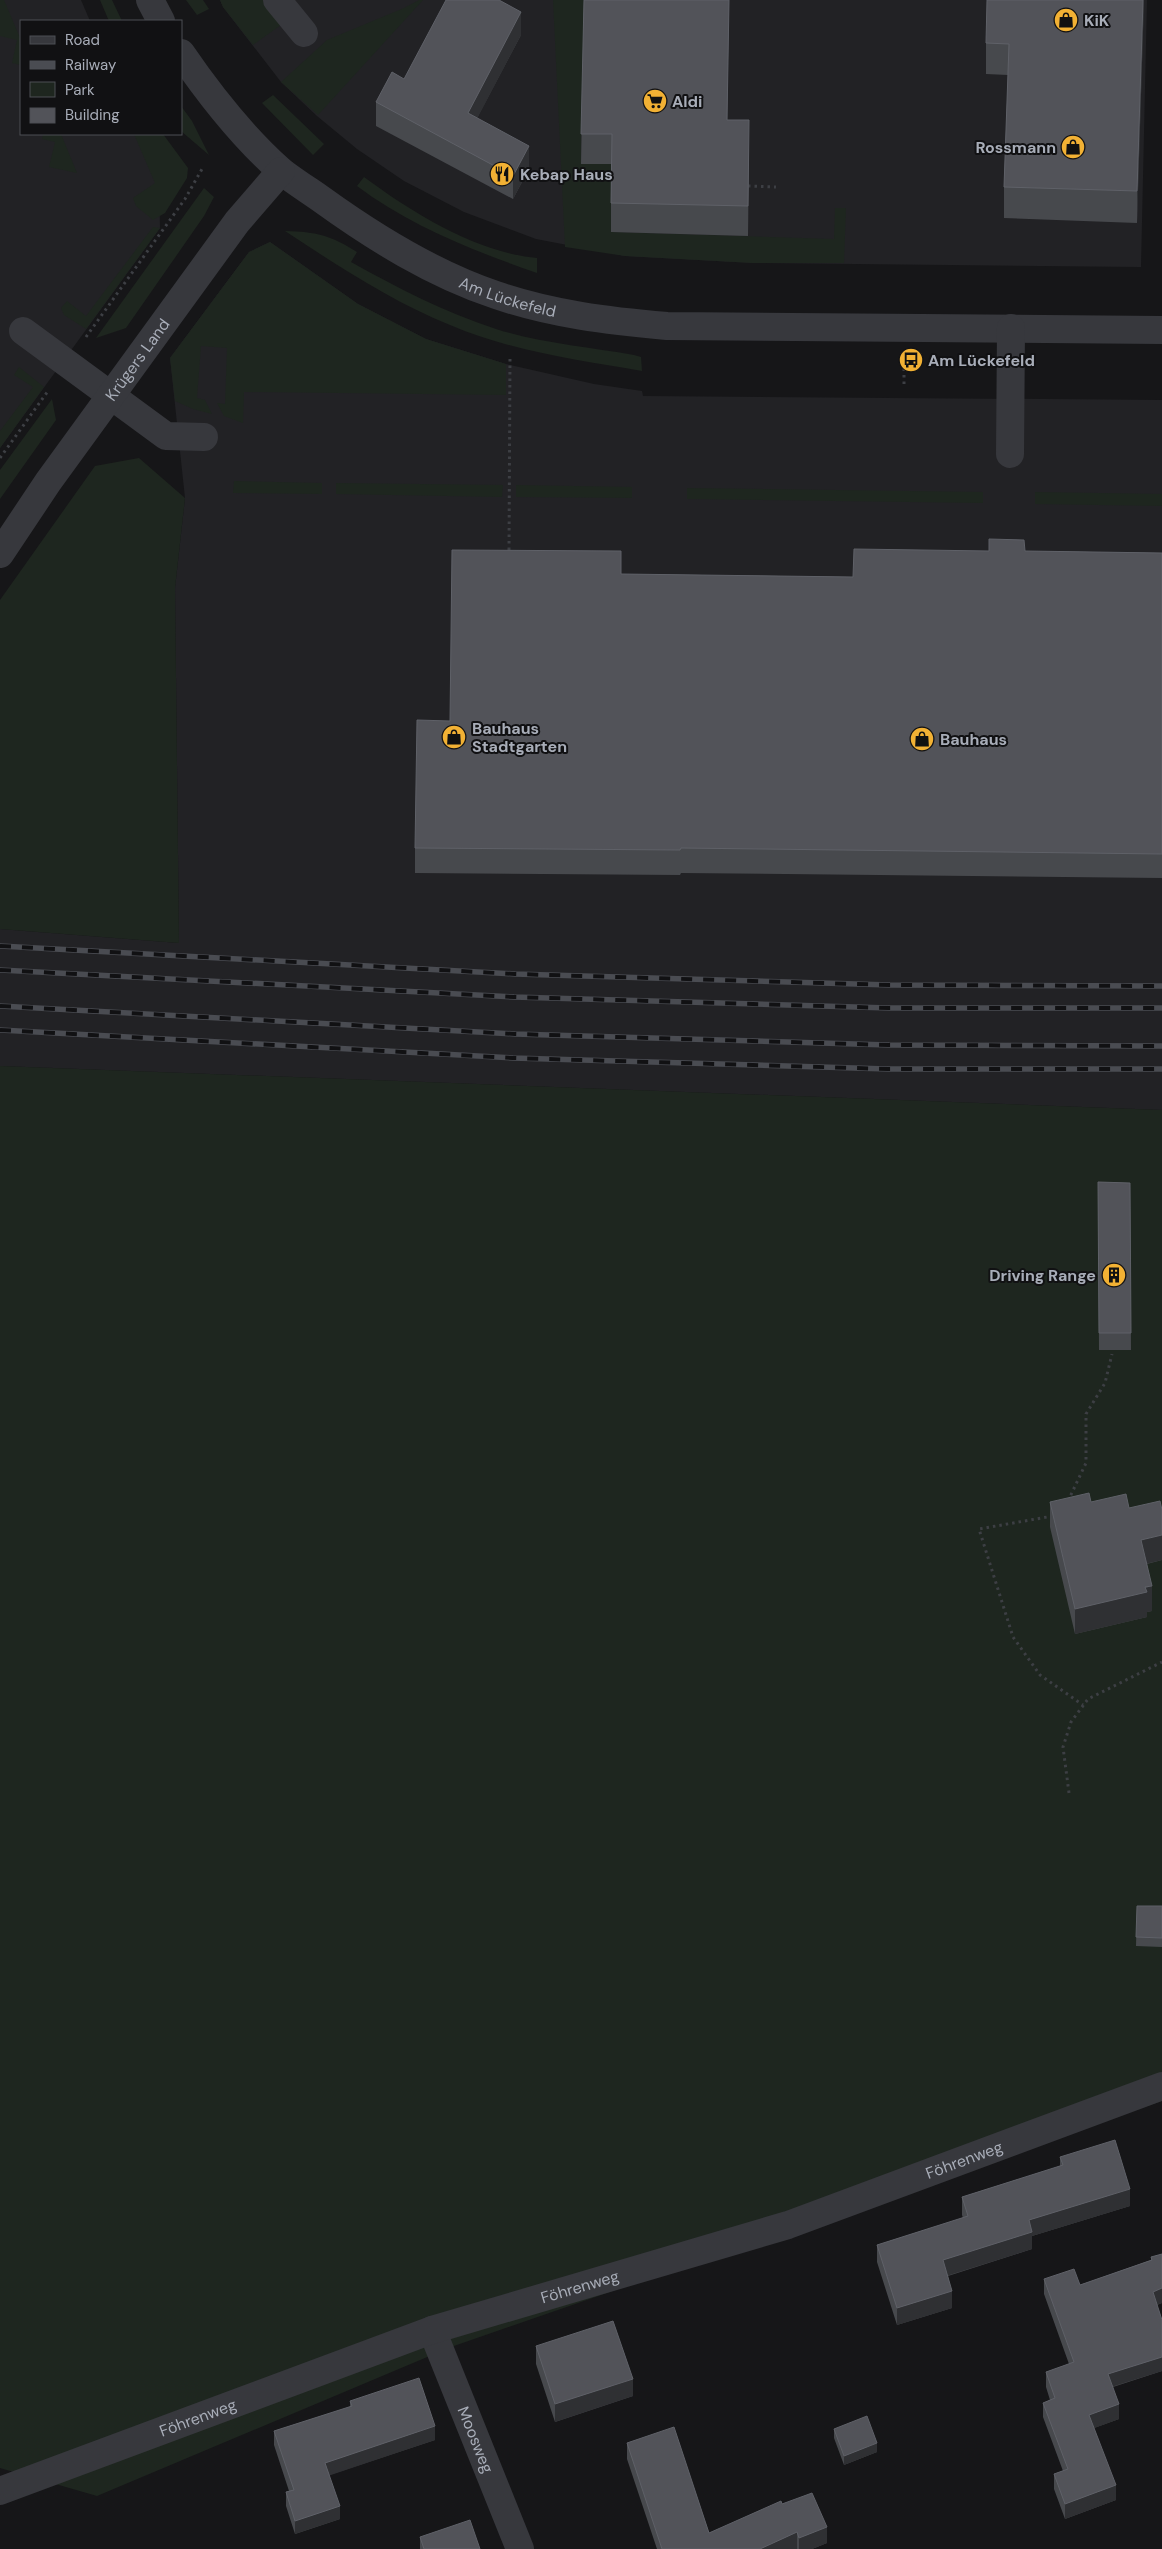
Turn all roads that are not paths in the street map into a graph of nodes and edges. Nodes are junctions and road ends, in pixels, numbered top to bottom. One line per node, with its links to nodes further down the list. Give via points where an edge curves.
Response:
1 (150, 0): 3 (street)
2 (276, 0): 4 (street)
3 (160, 20)
4 (304, 33)
5 (182, 54): 6 (street, Am Lückefeld, via 220,106)
6 (282, 170): 7 (street, Am Lückefeld, via 368,233 440,273 547,310 613,322 667,326); 10 (street, Krügers Land, via 237,222)
7 (1011, 328): 8 (street, Am Lückefeld); 12 (street)
8 (1162, 330)
9 (23, 331): 10 (street)
10 (111, 394): 11 (street, via 166,436); 13 (street, Krügers Land)
11 (204, 437)
12 (1010, 454)
13 (0, 554)
14 (1162, 2086): 15 (street, Föhrenweg, via 788,2225)
15 (432, 2330): 16 (street, Föhrenweg); 17 (street, Moosweg)
16 (0, 2491)
17 (520, 2549)

